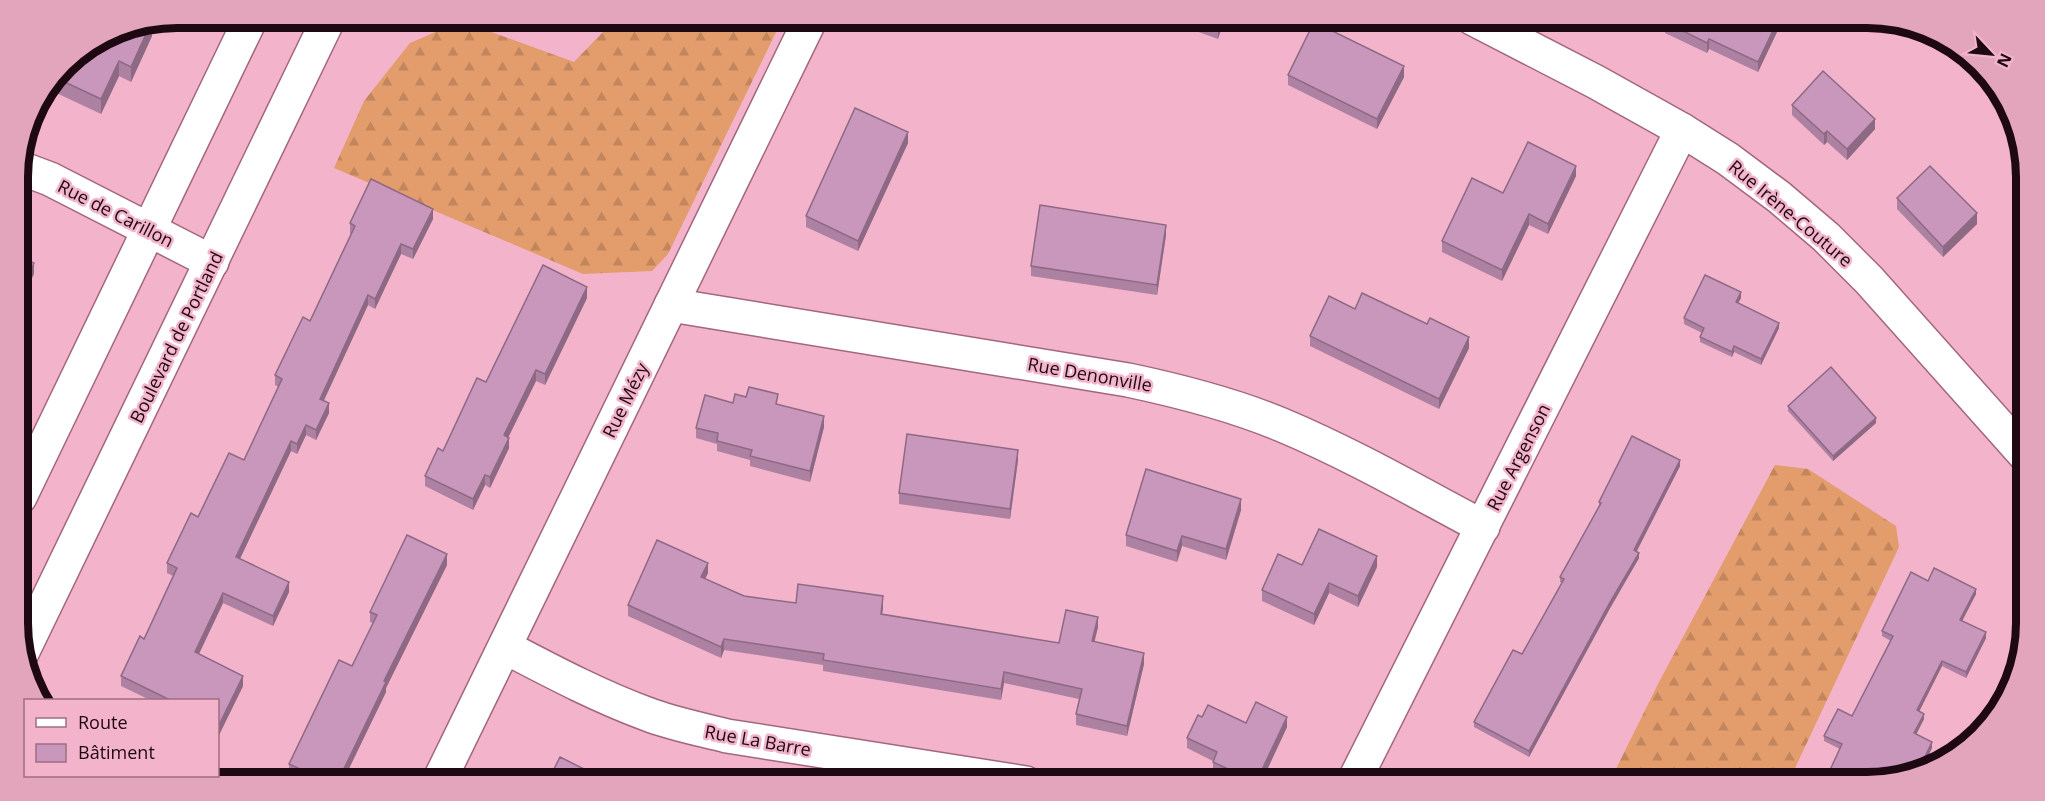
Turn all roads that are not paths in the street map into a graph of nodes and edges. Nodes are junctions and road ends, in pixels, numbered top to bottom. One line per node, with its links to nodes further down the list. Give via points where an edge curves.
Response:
1 (1492, 28): 5 (street, Rue Irène-Couture)
2 (246, 29): 7 (street)
3 (324, 29): 8 (street, Boulevard de Portland)
4 (806, 29): 9 (street, Rue Mézy)
5 (1682, 130): 10 (street, Rue Irène-Couture, via 1728,159 1826,237); 12 (street, Rue Argenson)
6 (29, 171): 7 (street, Rue de Carillon)
7 (149, 230): 8 (street, Rue de Carillon); 11 (street)
8 (212, 262): 13 (street, Boulevard de Portland)
9 (671, 305): 12 (street, Rue Denonville, via 1173,389 1260,417 1323,444); 14 (street, Rue Mézy)
10 (2016, 445)
11 (28, 480)
12 (1483, 527): 18 (street, Rue Argenson)
13 (29, 638)
14 (505, 647): 15 (street, Rue La Barre, via 646,714); 16 (street, Rue Mézy)
15 (844, 769): 17 (street, Rue La Barre)
16 (443, 772)
17 (883, 772)
18 (1359, 772)

